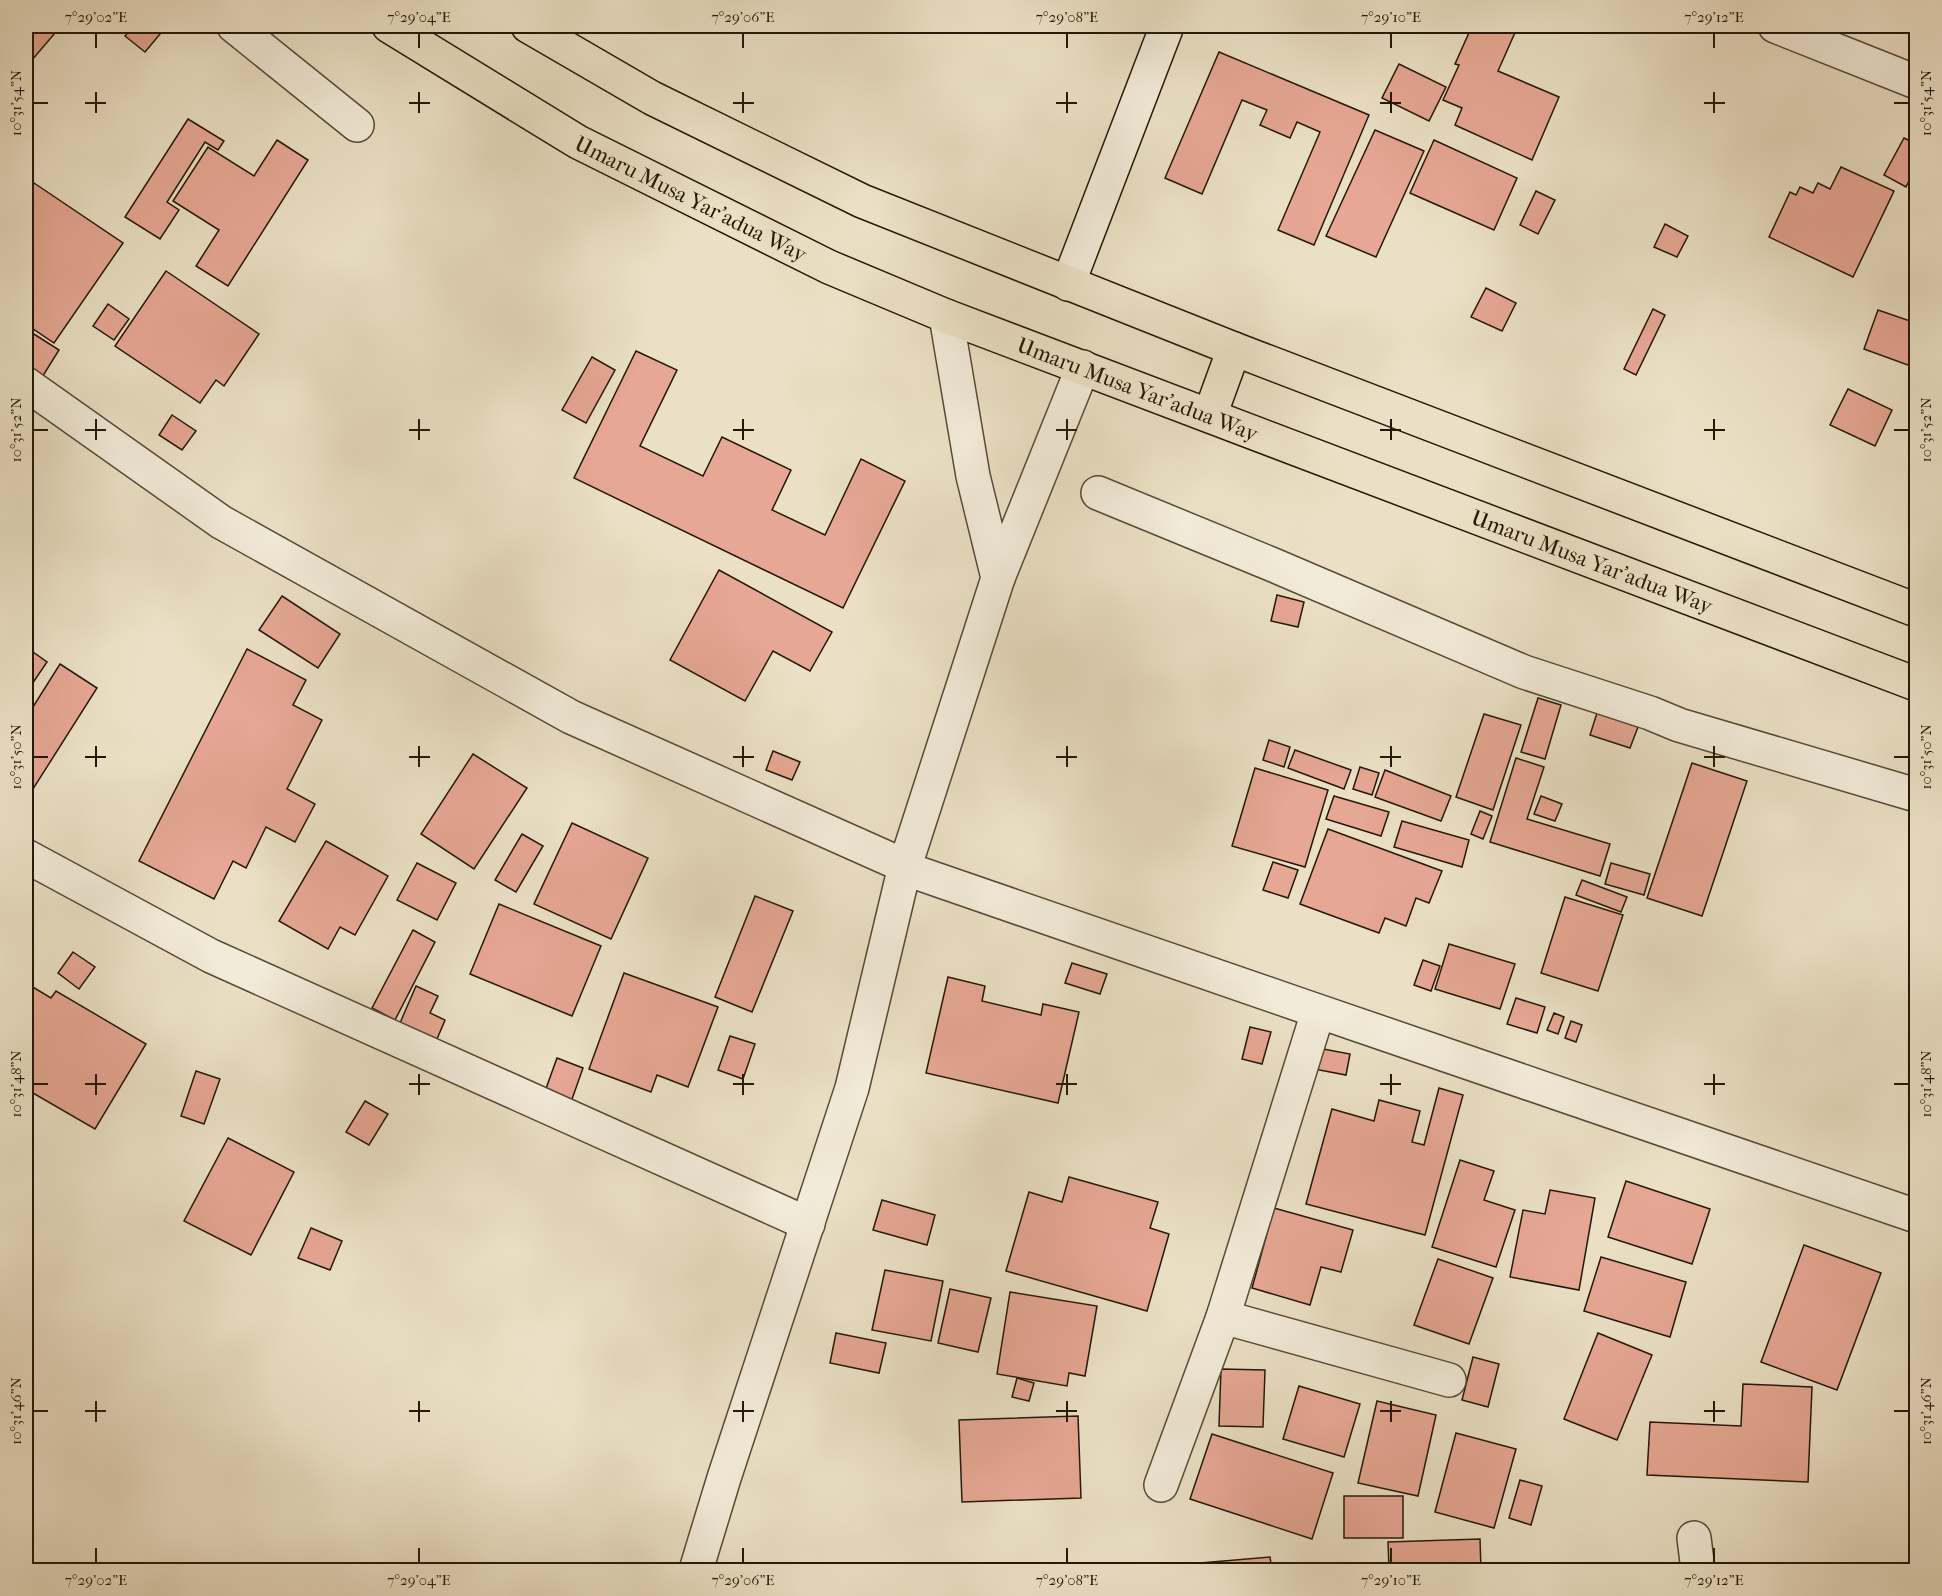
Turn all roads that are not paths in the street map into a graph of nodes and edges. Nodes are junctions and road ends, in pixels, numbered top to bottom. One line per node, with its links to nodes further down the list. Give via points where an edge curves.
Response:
1 (234, 26): 7 (street)
2 (389, 26): 9 (main road, Umaru Musa Yar'adua Way, via 578,142 829,267)
3 (528, 26): 8 (main road, via 652,98 862,201)
4 (1167, 26): 8 (street)
5 (1775, 26): 6 (street)
6 (1917, 82)
7 (357, 125)
8 (1068, 284): 10 (main road)
9 (946, 316): 11 (main road, Umaru Musa Yar'adua Way); 15 (street, via 973,476)
10 (1234, 349): 13 (main road); 16 (main road)
11 (1083, 367): 13 (main road, Umaru Musa Yar'adua Way); 15 (street)
12 (26, 384): 20 (street, via 221,522 571,717)
13 (1210, 415): 17 (main road, Umaru Musa Yar'adua Way)
14 (1098, 494): 18 (street, via 1524,672 1679,725)
15 (998, 578): 20 (street)
16 (1917, 610)
17 (1917, 684)
18 (1917, 795)
19 (26, 856): 23 (street, via 211,956)
20 (905, 866): 21 (street); 23 (street, via 852,1088)
21 (1318, 1012): 22 (street); 24 (street)
22 (1917, 1216)
23 (808, 1224): 28 (street)
24 (1223, 1317): 25 (street); 26 (street)
25 (1449, 1380)
26 (1161, 1485)
27 (1694, 1538): 29 (street)
28 (696, 1570)
29 (1698, 1570)

